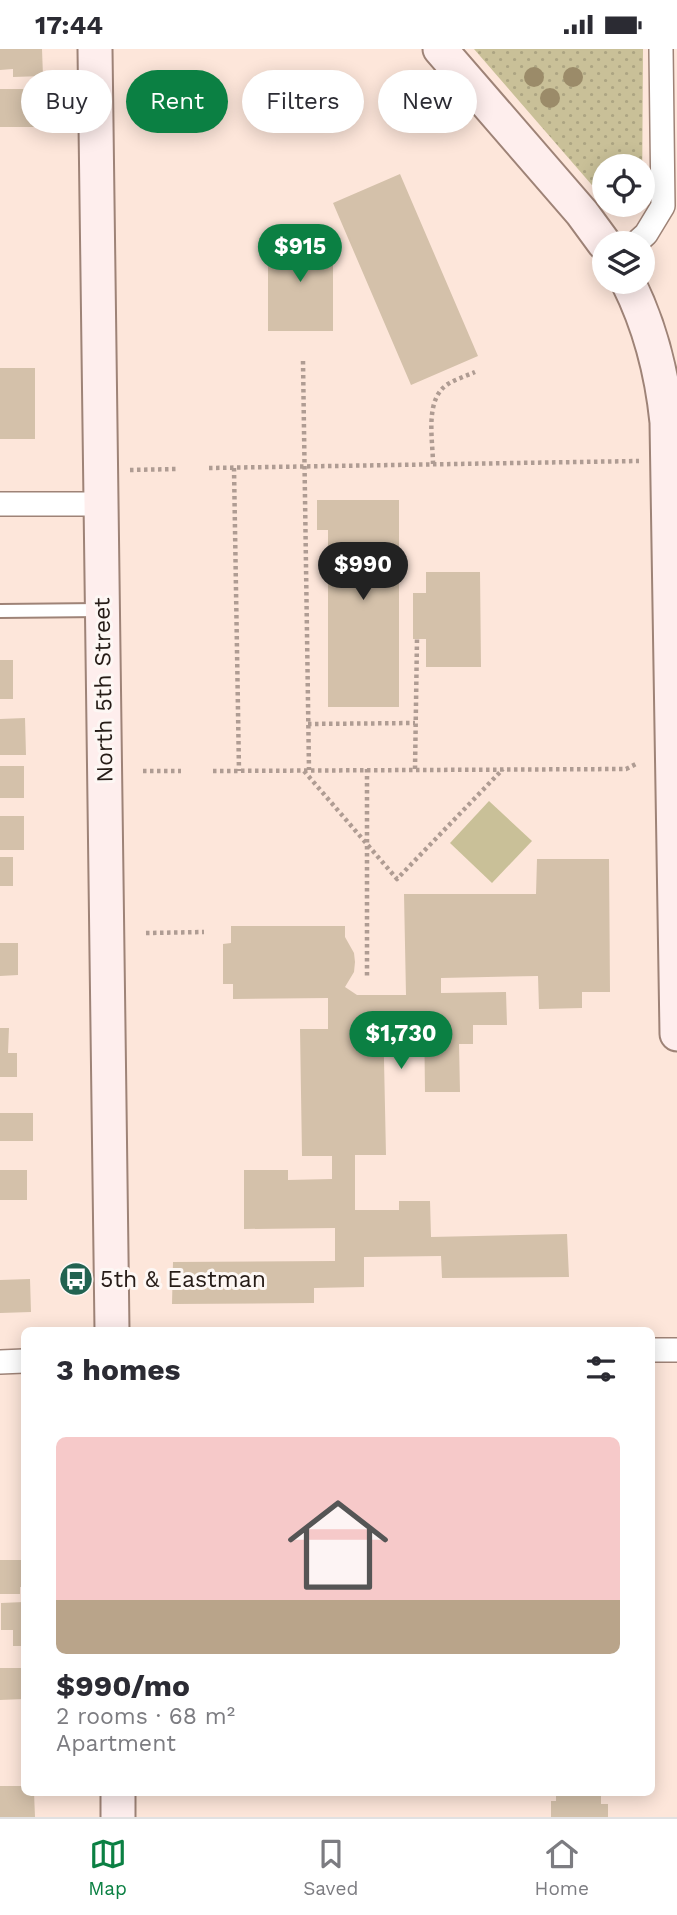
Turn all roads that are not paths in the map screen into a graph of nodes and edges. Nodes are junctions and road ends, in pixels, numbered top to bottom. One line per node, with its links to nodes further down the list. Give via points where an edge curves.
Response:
1 (95, 49): 10 (main road, North 5th Street)
2 (440, 49): 5 (main road)
3 (661, 49): 4 (street)
4 (670, 206): 6 (street)
5 (595, 231)
6 (649, 231)
7 (633, 294): 8 (main road, via 663,387)
8 (673, 493): 13 (main road)
9 (0, 504): 10 (street)
10 (101, 504): 11 (main road, North 5th Street)
11 (102, 610): 12 (lane); 14 (main road, North 5th Street)
12 (0, 611)
13 (677, 1034)
14 (112, 1327)
15 (655, 1350): 16 (street)
16 (677, 1350)
17 (21, 1361): 18 (street)
18 (0, 1362)
19 (118, 1796): 20 (main road)
20 (118, 1817)

